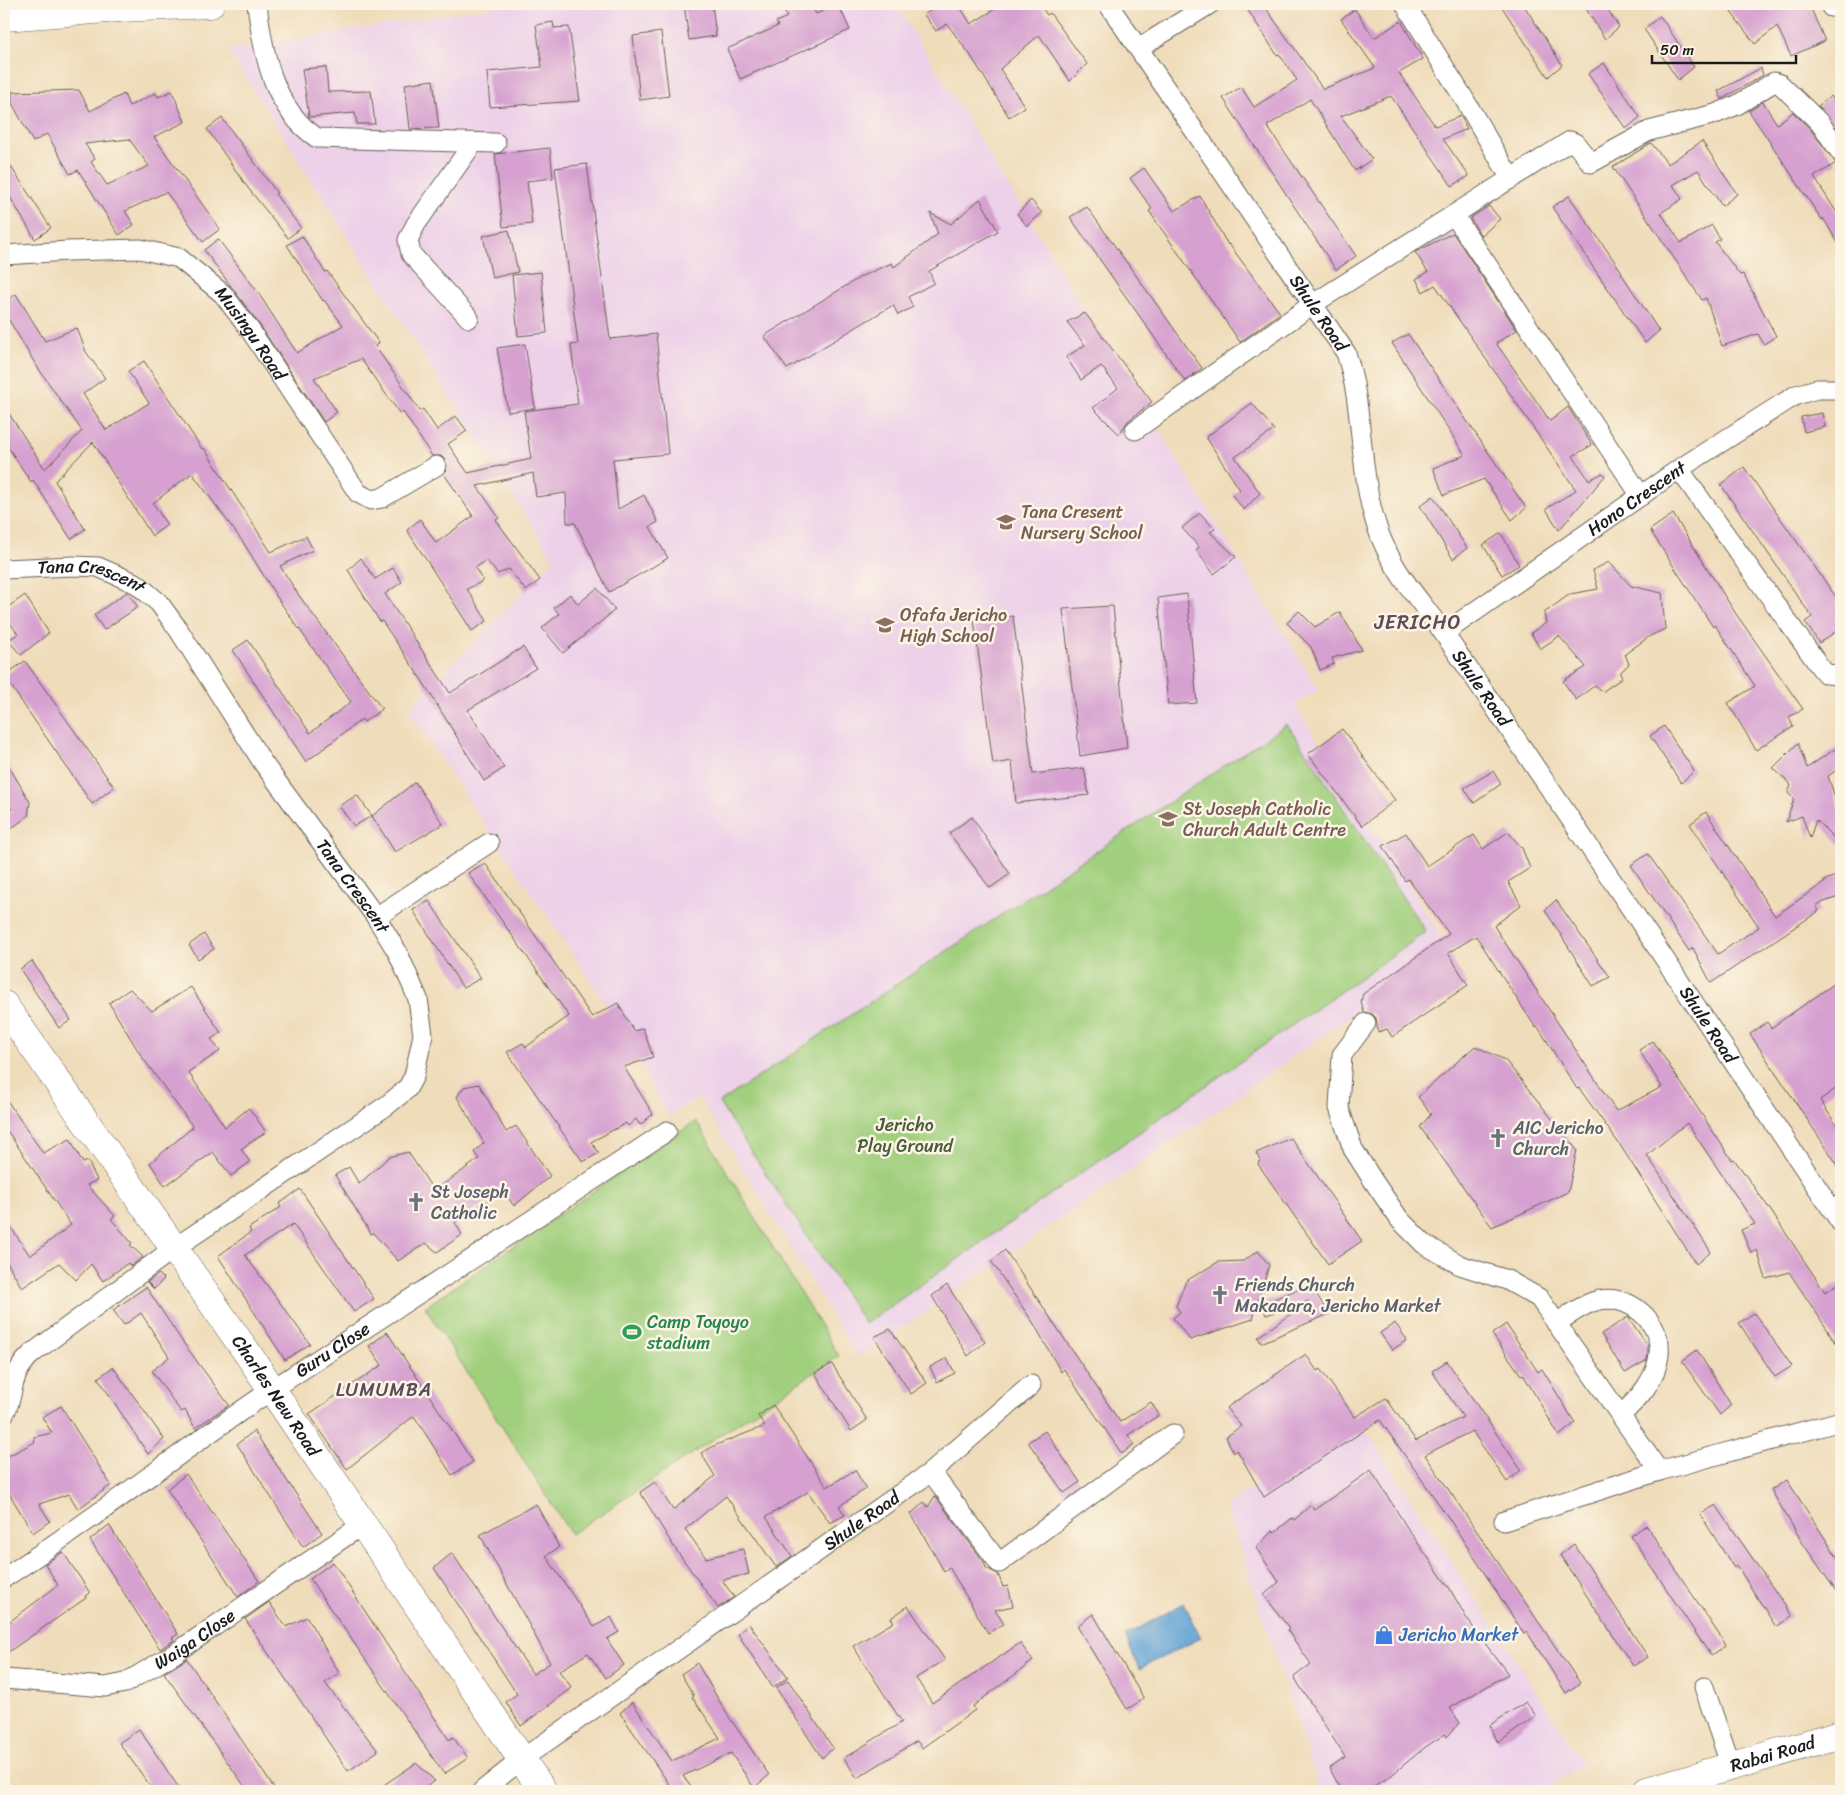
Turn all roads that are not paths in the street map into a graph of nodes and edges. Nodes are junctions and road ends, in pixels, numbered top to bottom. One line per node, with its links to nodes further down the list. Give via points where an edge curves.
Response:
1 (210, 4): 6 (street)
2 (257, 4): 8 (street, via 261,40 272,77 300,126 317,138)
3 (1108, 4): 7 (street, Shule Road)
4 (1210, 4): 7 (street)
5 (1405, 4): 11 (street, via 1464,96)
6 (4, 17)
7 (1139, 48): 14 (street, Shule Road)
8 (474, 142): 9 (street); 15 (street, via 408,240 411,254)
9 (496, 143)
10 (1841, 153): 11 (street, via 1820,123 1774,82 1737,105 1649,131 1591,163 1570,141)
11 (1511, 179): 12 (street)
12 (1454, 215): 14 (street); 20 (street)
13 (4, 255): 18 (street, Musingu Road, via 140,249 178,258 223,294 358,493 371,500 382,498)
14 (1313, 304): 17 (street); 22 (street, Shule Road, via 1346,353 1354,376 1371,514 1385,548 1408,586)
15 (469, 318)
16 (1841, 388): 19 (street, Hono Crescent, via 1817,389 1796,396)
17 (1135, 430)
18 (436, 466)
19 (1679, 469): 20 (street, Hono Crescent); 23 (street, via 1820,667 1826,674)
20 (1641, 496): 22 (street, Hono Crescent)
21 (4, 569): 25 (street, Tana Crescent, via 98,568 148,592 168,614 216,693 291,804)
22 (1444, 633): 29 (street, Shule Road)
23 (1841, 675)
24 (489, 844): 25 (street)
25 (376, 918): 30 (street, Tana Crescent, via 413,984 422,1016 423,1035 414,1076 406,1089 360,1125)
26 (4, 1005): 30 (street, Charles New Road)
27 (1366, 1023): 31 (street, via 1342,1055 1339,1108 1353,1149 1400,1220 1424,1244 1460,1265 1507,1280 1530,1292 1539,1298)
28 (667, 1131): 33 (street, Guru Close)
29 (1841, 1222)
30 (173, 1250): 33 (street, Charles New Road); 34 (street, via 24,1360)
31 (1556, 1322): 35 (street); 35 (street, via 1596,1301 1614,1300 1630,1304 1649,1320 1659,1344 1659,1356 1647,1386)
32 (1031, 1385): 39 (street, Shule Road)
33 (272, 1390): 41 (street, Charles New Road); 42 (street, Guru Close)
34 (4, 1414)
35 (1621, 1415): 38 (street)
36 (1841, 1421): 38 (street)
37 (1173, 1434): 39 (street, via 999,1564)
38 (1659, 1470): 40 (street)
39 (931, 1472): 46 (street, Shule Road)
40 (1504, 1521)
41 (362, 1525): 43 (street, Waiga Close, via 174,1654 125,1683 105,1687); 46 (street, Charles New Road)
42 (4, 1578)
43 (4, 1679)
44 (1704, 1688): 47 (street)
45 (1841, 1734): 47 (street, Rabai Road)
46 (522, 1759): 48 (street, Shule Road); 49 (street, Charles New Road)
47 (1731, 1767): 50 (street, Rabai Road)
48 (482, 1791)
49 (543, 1791)
50 (1647, 1791)

